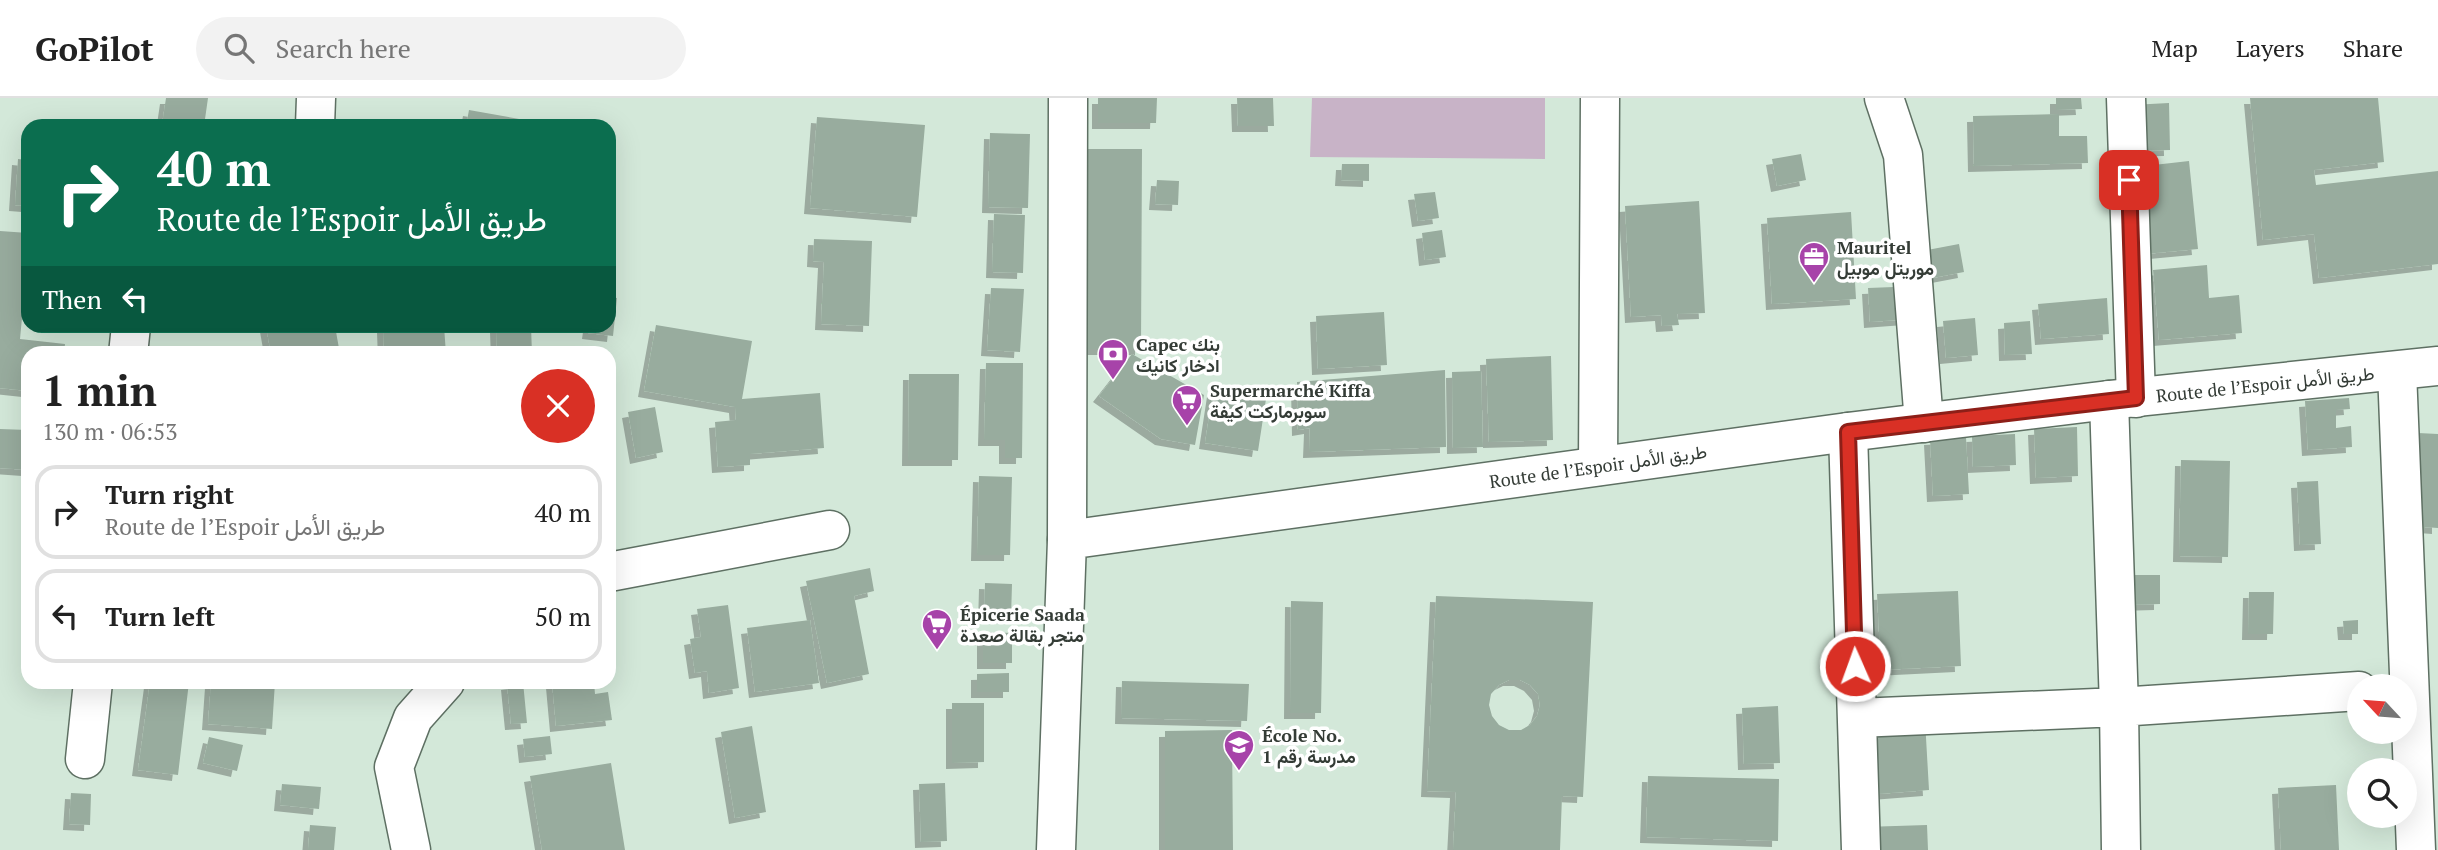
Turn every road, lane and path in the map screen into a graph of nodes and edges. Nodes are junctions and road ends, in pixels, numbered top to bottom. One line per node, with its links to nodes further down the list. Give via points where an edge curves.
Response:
1 (316, 98): 6 (main road)
2 (1068, 98): 14 (main road)
3 (1600, 98): 12 (main road)
4 (1884, 98): 10 (main road, via 1903,155)
5 (2126, 98): 9 (main road)
6 (315, 119)
7 (2438, 366): 8 (main road, Route de l’Espoir طريق الأمل)
8 (2398, 370): 9 (main road, Route de l’Espoir طريق الأمل); 16 (main road)
9 (2123, 399): 10 (main road, Route de l’Espoir طريق الأمل); 20 (main road)
10 (1924, 423): 11 (main road, Route de l’Espoir طريق الأمل)
11 (1848, 432): 12 (main road, Route de l’Espoir طريق الأمل); 21 (main road)
12 (1598, 466): 14 (main road, Route de l’Espoir طريق الأمل)
13 (830, 530): 15 (main road)
14 (1067, 540): 25 (main road)
15 (616, 571)
16 (2416, 674)
17 (92, 689): 23 (main road)
18 (439, 689): 24 (main road, via 413,718 394,767)
19 (2347, 692): 20 (main road)
20 (2119, 707): 21 (main road); 27 (main road)
21 (1857, 718): 26 (main road)
22 (2417, 744): 28 (main road)
23 (85, 759)
24 (411, 850)
25 (1056, 850)
26 (1861, 850)
27 (2121, 850)
28 (2416, 850)

